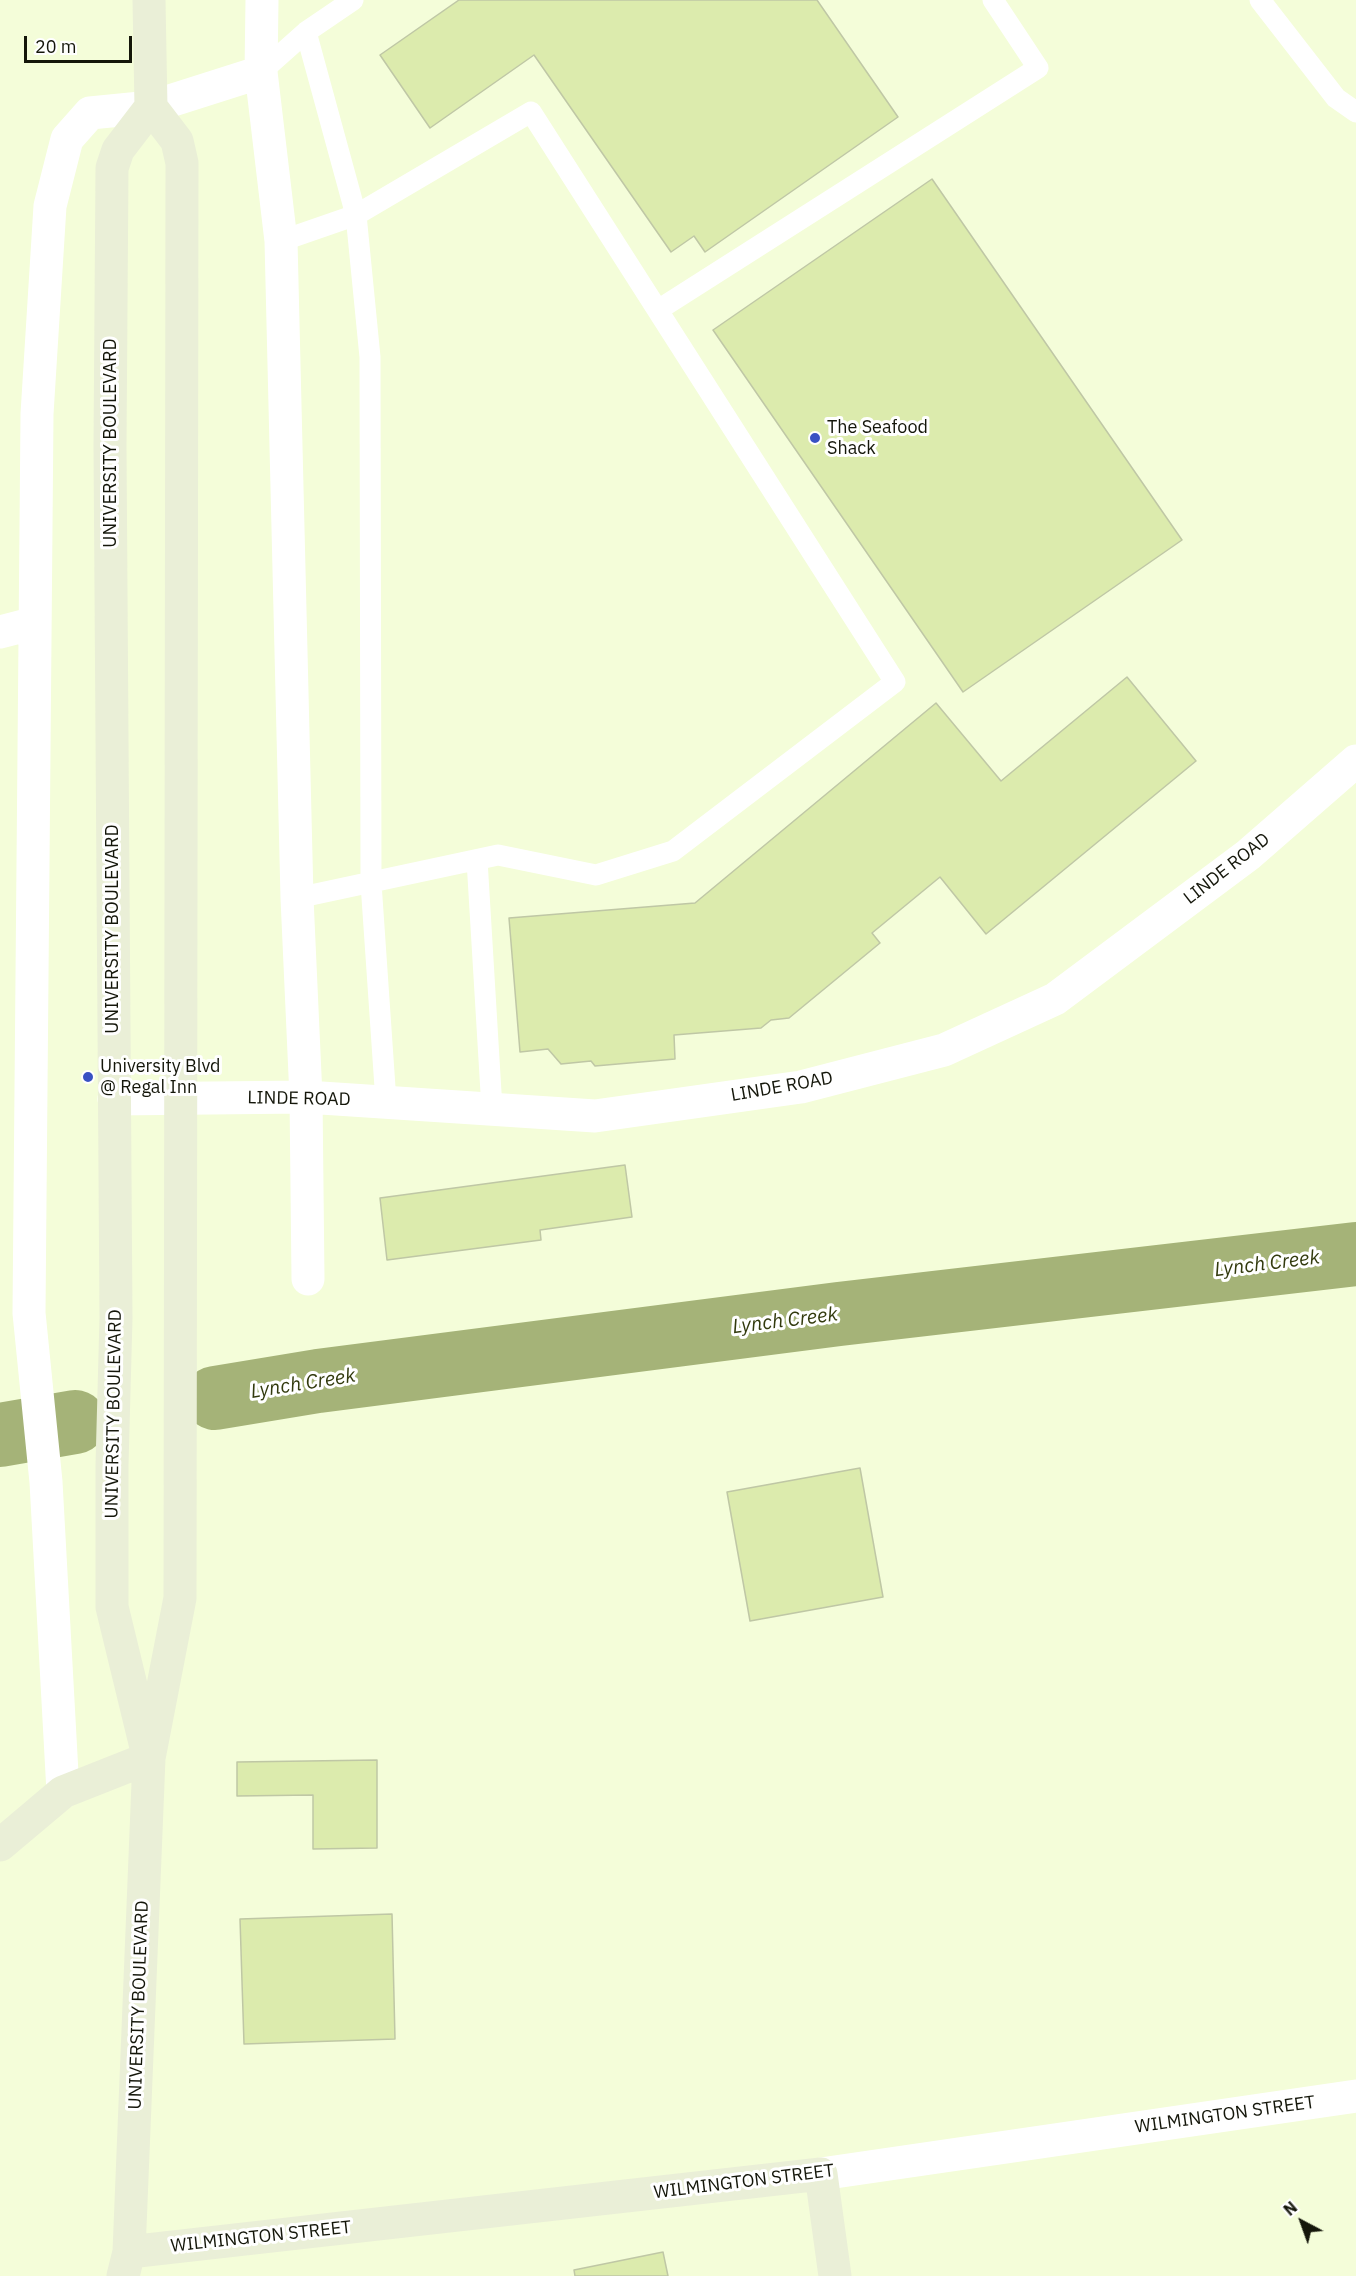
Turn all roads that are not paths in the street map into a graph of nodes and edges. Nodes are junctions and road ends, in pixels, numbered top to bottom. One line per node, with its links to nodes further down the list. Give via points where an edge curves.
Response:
1 (149, 0): 8 (main road)
2 (262, 0): 7 (street)
3 (353, 0): 6 (lane)
4 (993, 0): 12 (lane, via 1038,68)
5 (1260, 0): 9 (lane, via 1336,98)
6 (306, 32): 7 (lane); 10 (lane)
7 (261, 72): 8 (street); 11 (street)
8 (151, 107): 13 (street, via 90,113 67,139 50,206 37,414); 20 (main road, UNIVERSITY BOULEVARD, via 118,150 112,168); 21 (main road, UNIVERSITY BOULEVARD, via 177,141 182,163)
9 (1356, 112)
10 (356, 215): 11 (lane); 12 (lane, via 531,112); 17 (lane, via 370,357)
11 (281, 241): 18 (street)
12 (658, 310): 16 (lane, via 896,682 673,851 596,875 498,855)
13 (35, 623): 14 (street); 26 (street, via 29,1313 45,1482)
14 (0, 633)
15 (1356, 762): 23 (street, LINDE ROAD, via 1248,855 1055,999 944,1050 801,1087 595,1116)
16 (477, 860): 17 (lane); 23 (lane)
17 (371, 883): 18 (lane); 22 (lane)
18 (297, 898): 19 (street)
19 (306, 1097): 21 (street, LINDE ROAD); 22 (street, LINDE ROAD); 24 (street)
20 (114, 1098): 21 (street, LINDE ROAD); 25 (main road, UNIVERSITY BOULEVARD, via 112,1607)
21 (182, 1098): 25 (main road, UNIVERSITY BOULEVARD, via 180,1598)
22 (386, 1102): 23 (street, LINDE ROAD)
23 (492, 1109)
24 (308, 1279)
25 (149, 1758): 26 (main road); 30 (main road, UNIVERSITY BOULEVARD)
26 (63, 1792): 27 (main road)
27 (0, 1845)
28 (1356, 2096): 29 (street, WILMINGTON STREET)
29 (821, 2174): 30 (main road, WILMINGTON STREET); 31 (main road)
30 (132, 2268)
31 (835, 2276)

